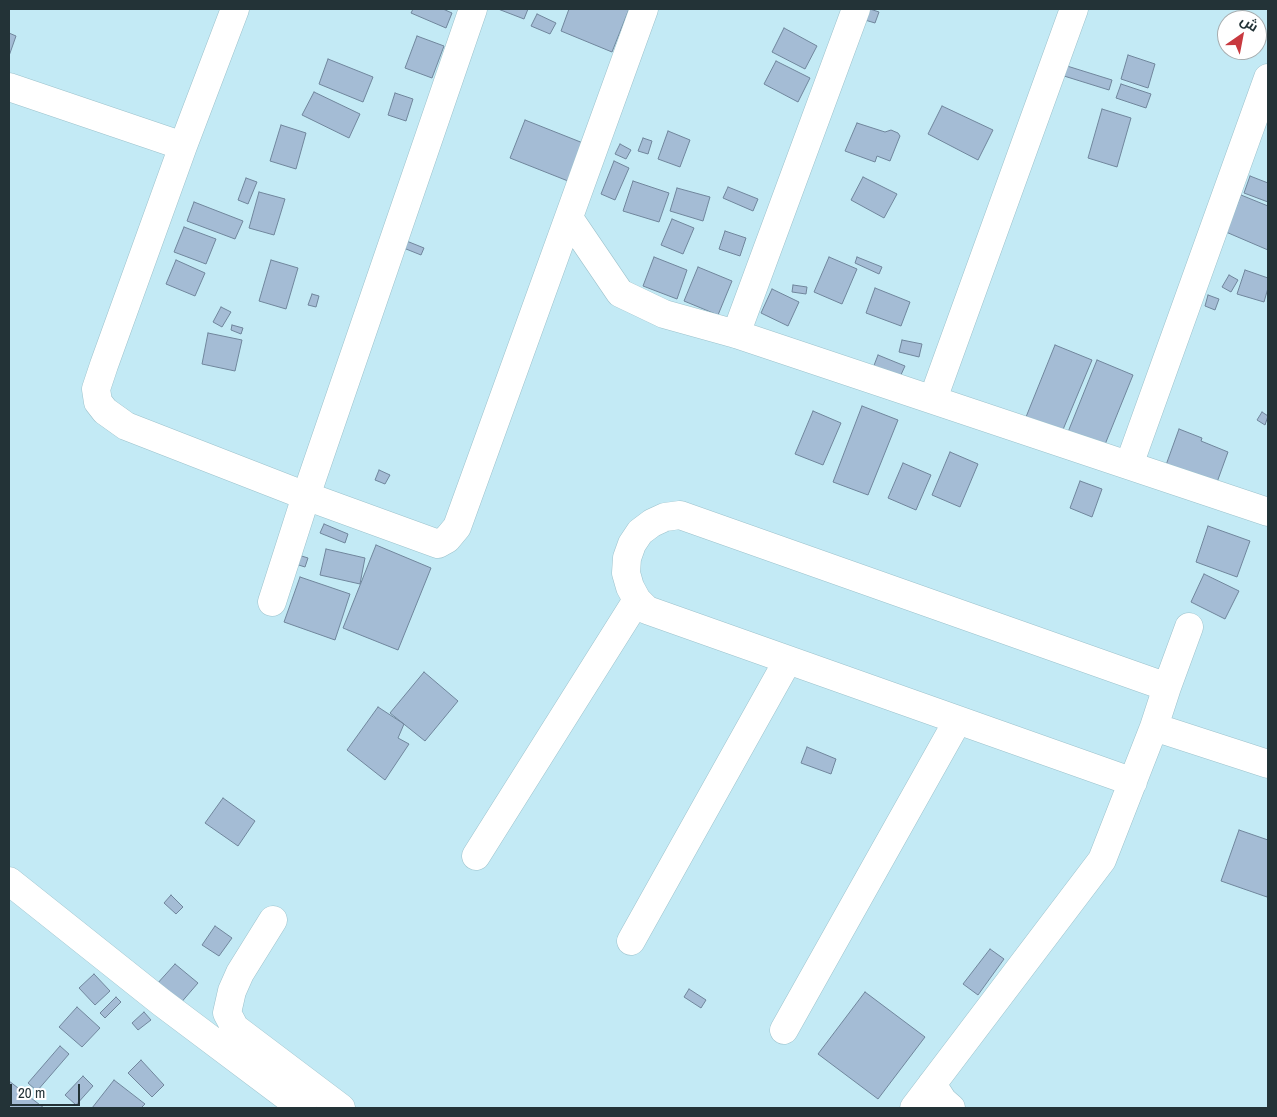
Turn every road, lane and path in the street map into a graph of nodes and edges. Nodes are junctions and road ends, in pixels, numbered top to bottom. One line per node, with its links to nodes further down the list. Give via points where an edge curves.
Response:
1 (236, 9): 8 (street)
2 (473, 9): 13 (street)
3 (644, 9): 9 (street)
4 (856, 9): 10 (street)
5 (1074, 9): 11 (street)
6 (1268, 78): 12 (street)
7 (9, 88): 8 (street)
8 (183, 146): 13 (street, via 99,377 96,389 98,402 126,426)
9 (569, 218): 10 (street, via 620,293 664,314); 13 (street, via 453,534 438,544)
10 (736, 334): 11 (street)
11 (933, 399): 12 (street)
12 (1129, 465): 14 (street)
13 (306, 496): 16 (street)
14 (1268, 512)
15 (637, 600): 18 (street, via 647,610); 19 (street, via 626,573 632,544 652,523 680,515); 24 (street)
16 (272, 602)
17 (1189, 628): 19 (street)
18 (788, 660): 20 (street); 27 (street)
19 (1167, 687): 21 (street)
20 (958, 720): 23 (street); 28 (street)
21 (1154, 727): 22 (street); 23 (street)
22 (1268, 764)
23 (1133, 782): 29 (street, via 1102,860)
24 (476, 856)
25 (9, 881): 30 (street, via 161,1002)
26 (273, 920): 31 (street, via 240,973 227,1013 235,1028)
27 (631, 941)
28 (784, 1030)
29 (932, 1084): 32 (street); 33 (street)
30 (302, 1108)
31 (341, 1108)
32 (914, 1108)
33 (952, 1108)

